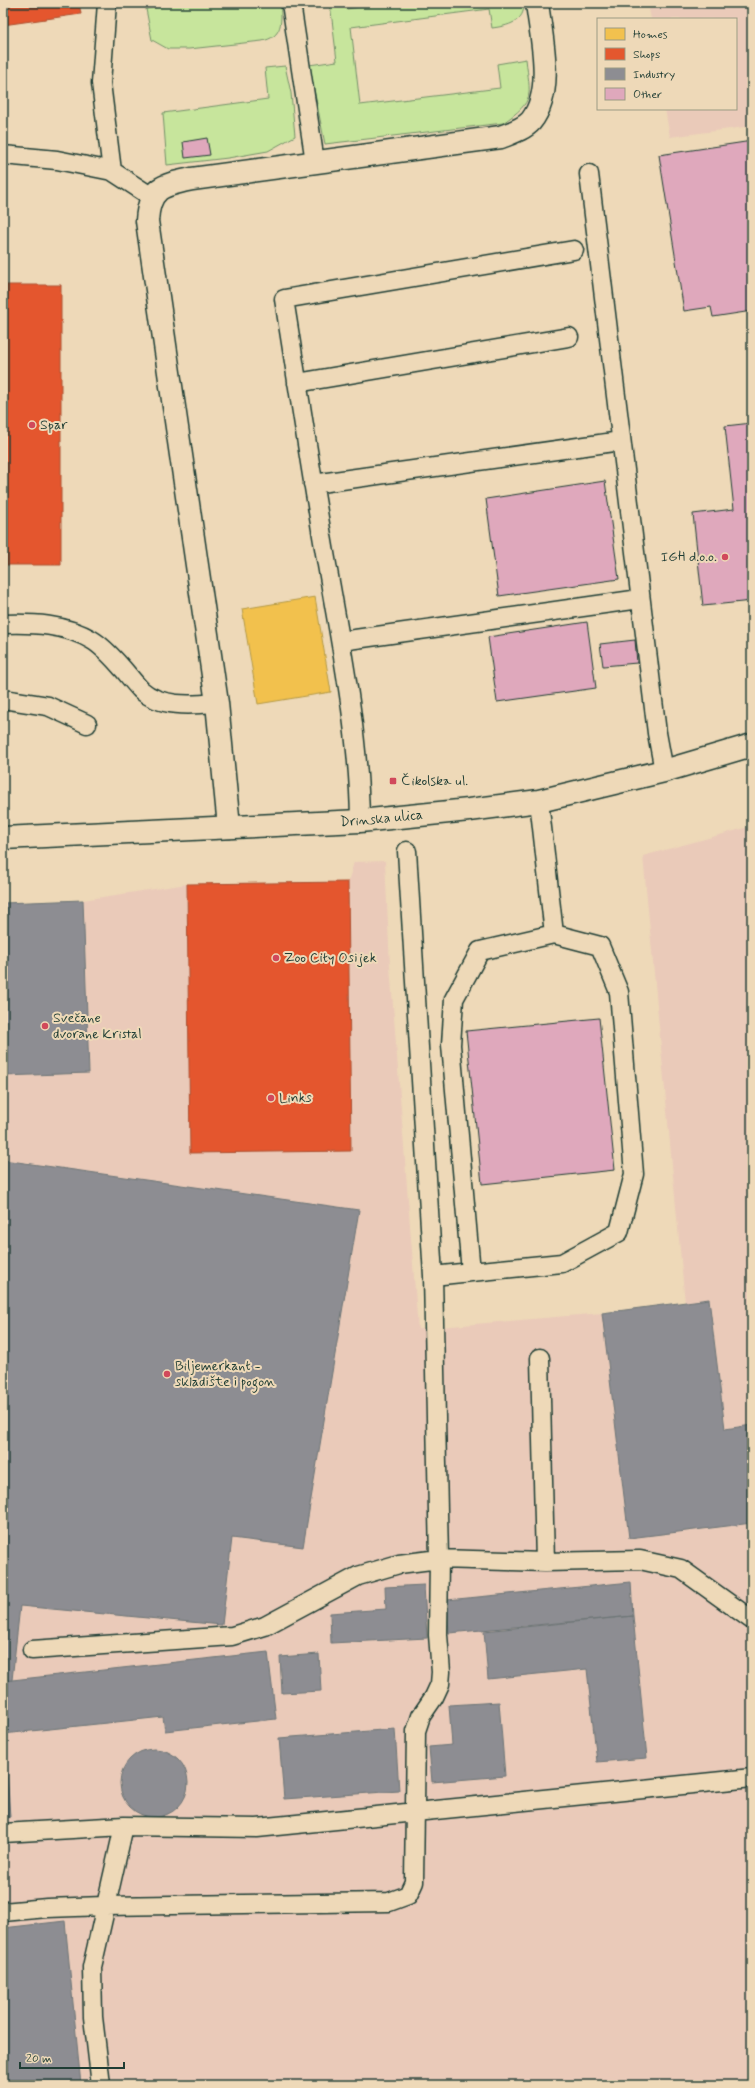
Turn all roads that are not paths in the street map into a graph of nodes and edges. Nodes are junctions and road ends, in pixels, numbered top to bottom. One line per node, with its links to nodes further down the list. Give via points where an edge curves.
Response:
1 (107, 3): 6 (lane, via 101,84)
2 (291, 3): 5 (lane)
3 (537, 3): 5 (street, via 545,84 540,105 531,121 516,132 501,137)
4 (3, 155): 6 (lane, via 57,160)
5 (314, 162): 8 (street, via 186,180 166,185)
6 (112, 171): 8 (lane)
7 (589, 174): 12 (lane)
8 (152, 197): 18 (street, via 148,206 147,221)
9 (574, 250): 11 (lane, via 284,299)
10 (569, 337): 11 (lane)
11 (297, 383): 13 (lane)
12 (621, 441): 13 (lane); 14 (lane)
13 (313, 484): 16 (lane)
14 (640, 599): 16 (lane); 21 (lane)
15 (3, 624): 18 (lane, via 50,625 74,631 93,640 114,658 142,690 165,703)
16 (340, 641): 23 (lane, via 360,778)
17 (3, 699): 19 (lane, via 48,706)
18 (217, 703): 24 (street)
19 (87, 724)
20 (752, 745): 21 (street, Drinska ulica)
21 (664, 771): 22 (street, Drinska ulica)
22 (539, 801): 23 (street, Drinska ulica); 27 (lane)
23 (360, 821): 24 (street, Drinska ulica)
24 (229, 827): 25 (street, Drinska ulica)
25 (3, 838)
26 (407, 851): 29 (lane)
27 (554, 934): 28 (lane, via 480,951 454,999 451,1045); 28 (lane, via 600,946 619,992 634,1174 619,1232 562,1263)
28 (471, 1272): 29 (lane)
29 (433, 1276): 31 (lane)
30 (540, 1358): 32 (lane)
31 (439, 1559): 32 (lane); 34 (lane, via 399,1564 358,1576 265,1626 232,1636); 36 (lane, via 440,1684 421,1716 416,1731)
32 (545, 1562): 33 (lane, via 640,1560 681,1569)
33 (752, 1620)
34 (32, 1650)
35 (752, 1778): 36 (lane)
36 (415, 1811): 37 (lane, via 257,1828); 39 (lane, via 414,1882 408,1895 389,1902)
37 (124, 1826): 38 (lane); 39 (lane)
38 (3, 1833)
39 (104, 1906): 40 (lane); 41 (lane, via 92,1966 93,2017)
40 (3, 1912)
41 (101, 2085)

